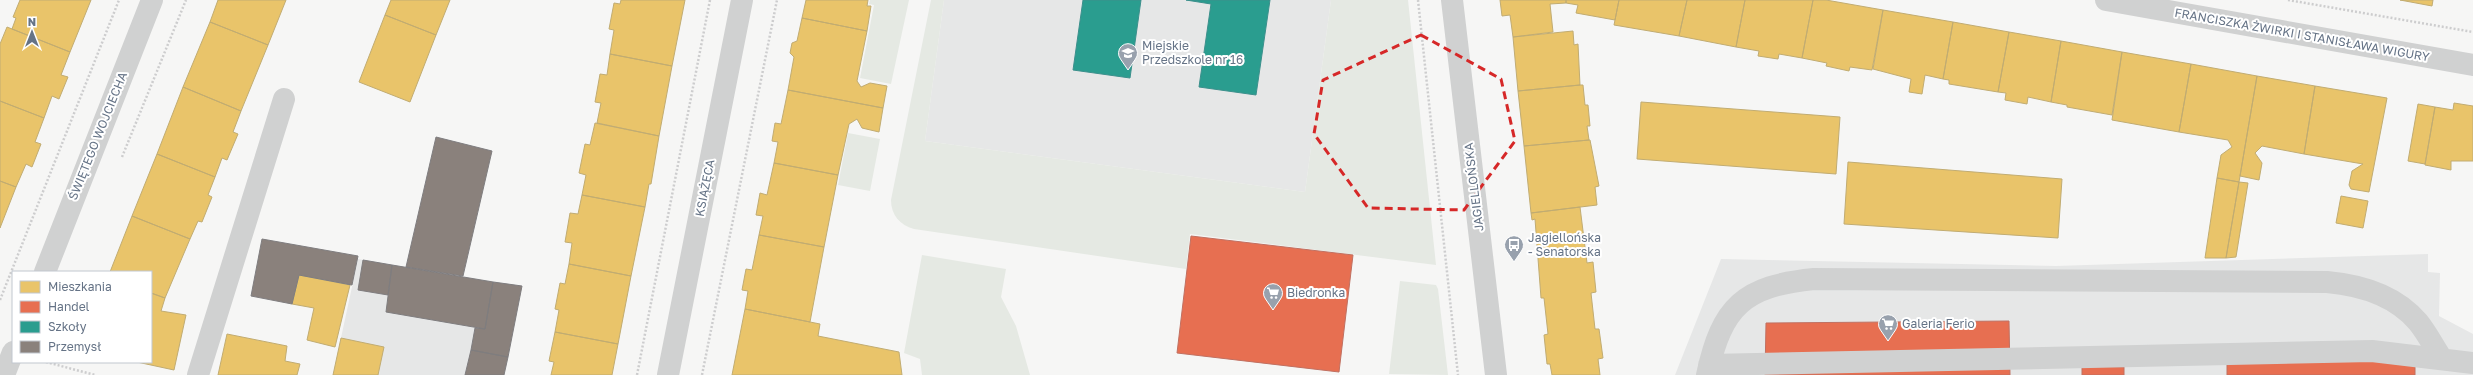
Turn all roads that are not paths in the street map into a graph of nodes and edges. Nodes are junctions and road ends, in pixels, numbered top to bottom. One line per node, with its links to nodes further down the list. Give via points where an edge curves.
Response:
1 (152, 0): 7 (street, ŚWIĘTEGO WOJCIECHA)
2 (742, 0): 14 (street, KSIĄŻĘCA)
3 (1452, 0): 15 (street, JAGIELLOŃSKA)
4 (2106, 0): 5 (street, FRANCISZKA ŻWIRKI I STANISŁAWA WIGURY)
5 (2473, 65)
6 (284, 99): 13 (street)
7 (45, 271)
8 (12, 355): 12 (street)
9 (2442, 359): 10 (street); 11 (street, via 2372,351); 11 (street, via 2418,322 2406,311 2390,299 2351,284 1814,279 1785,282 1756,291 1736,306 1724,323 1713,348)
10 (2473, 363)
11 (1708, 370)
12 (4, 375)
13 (198, 375)
14 (668, 375)
15 (1496, 375)

